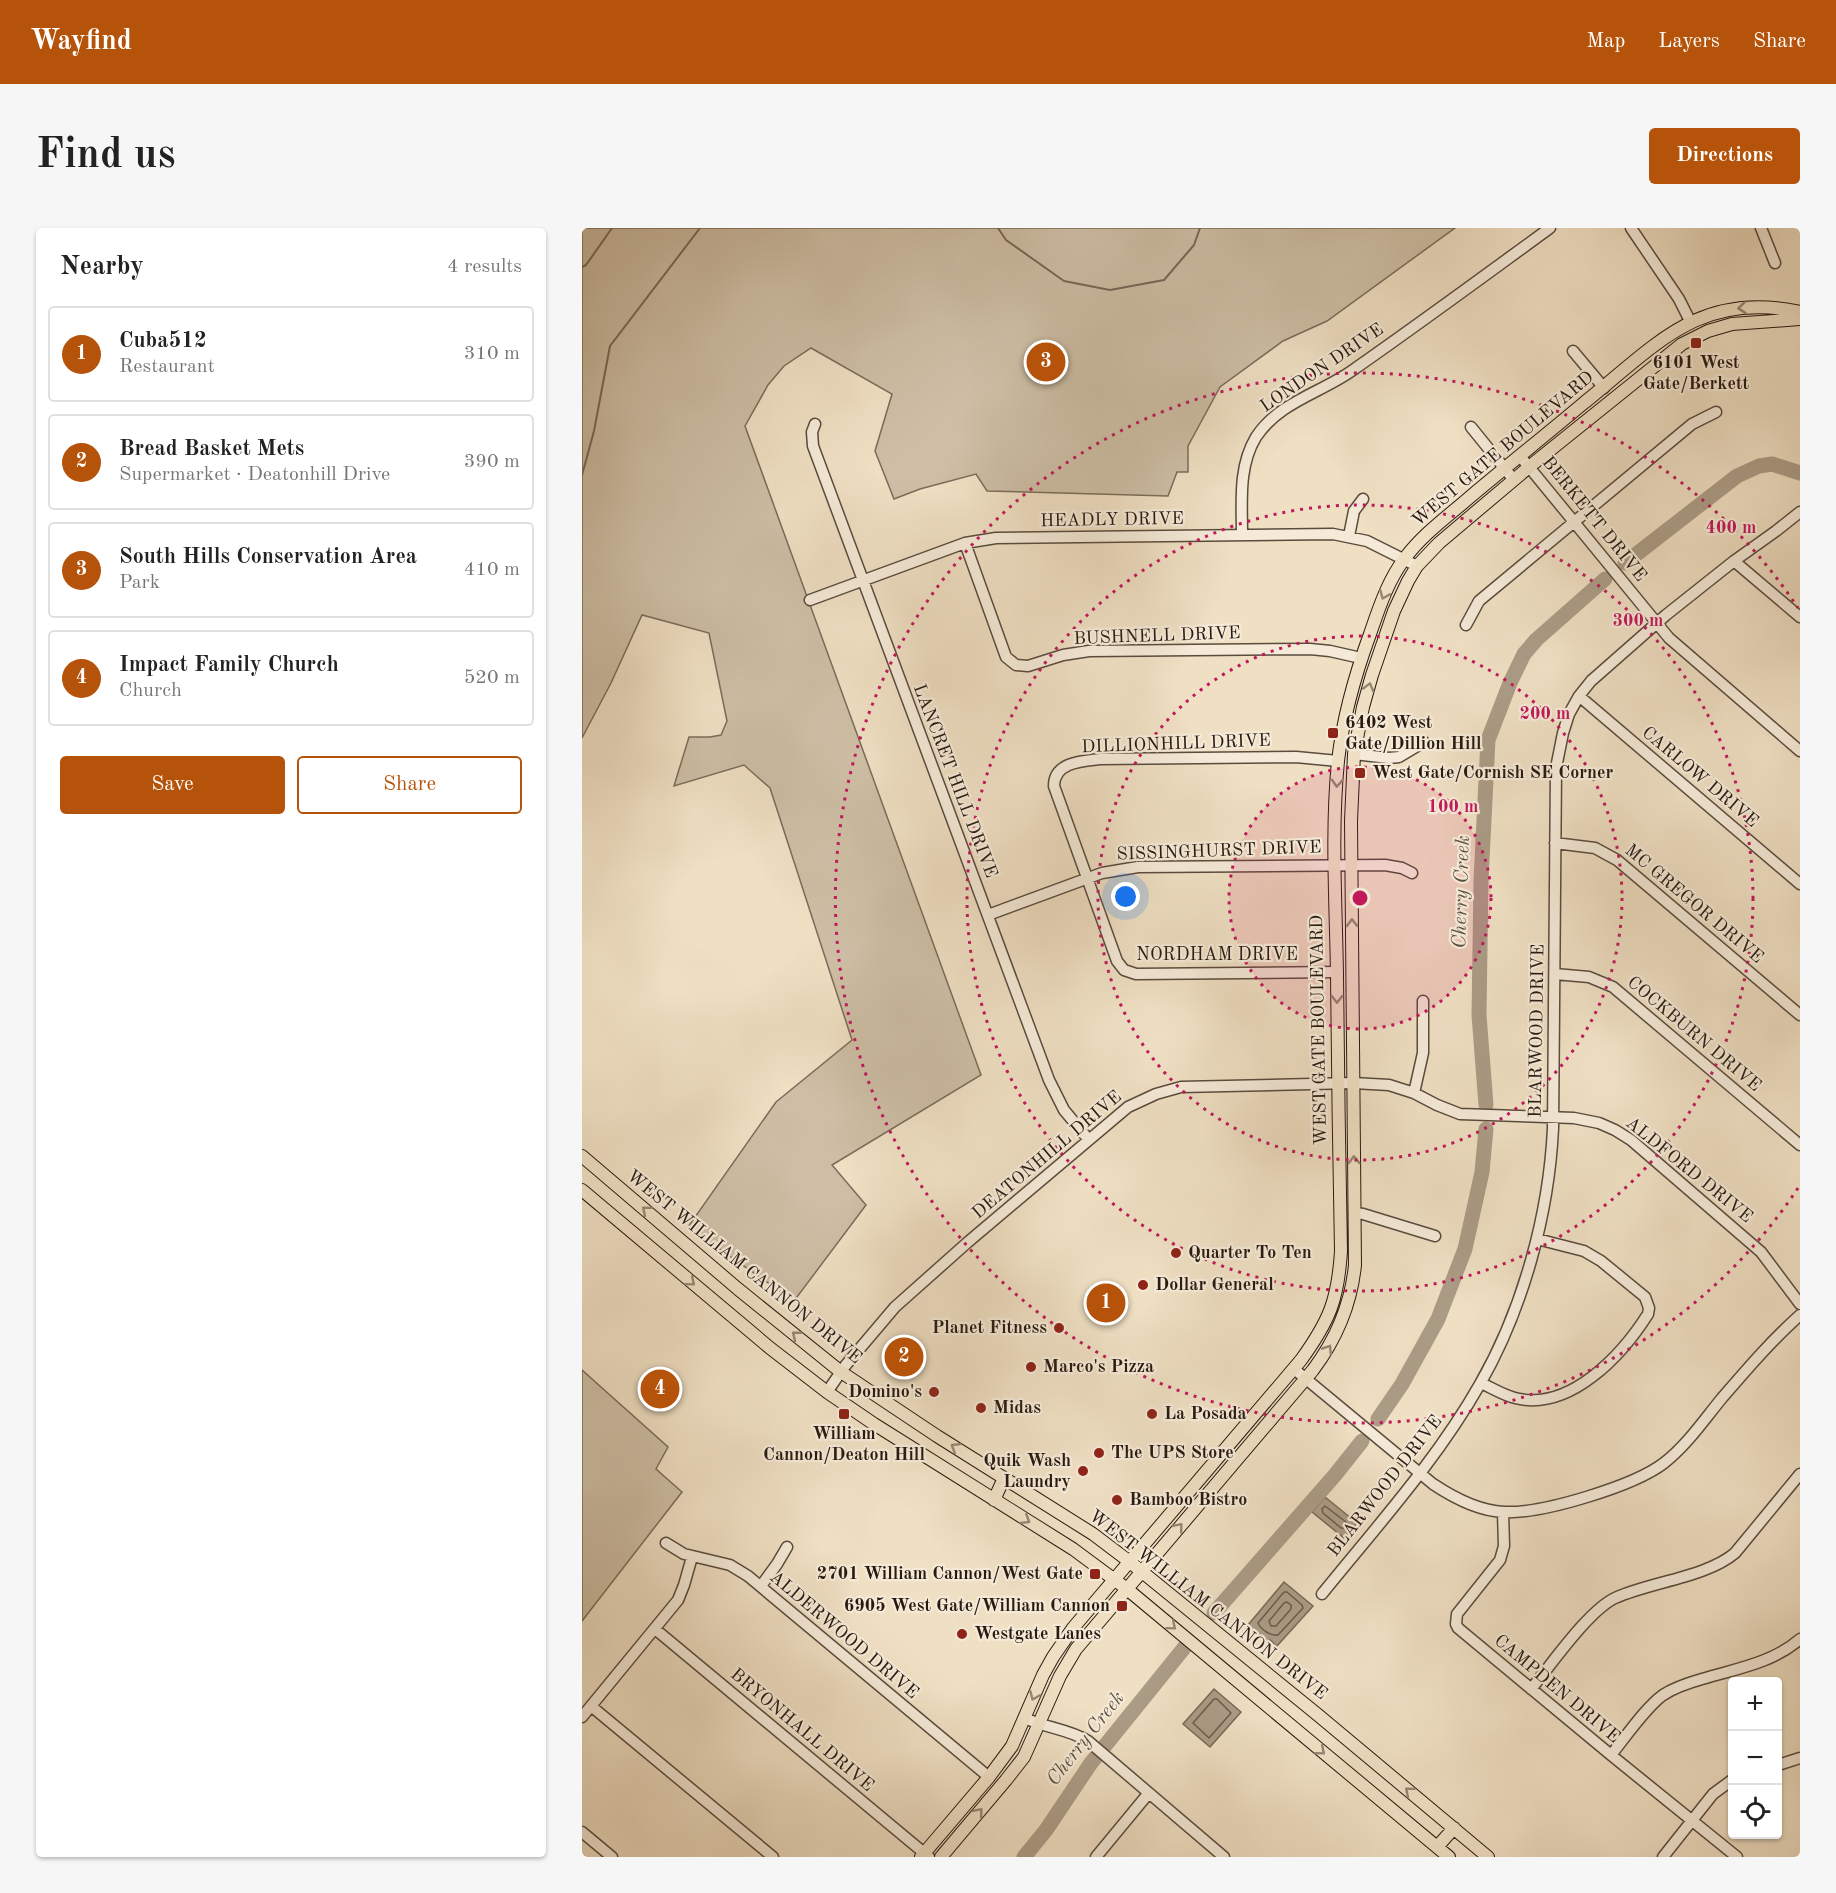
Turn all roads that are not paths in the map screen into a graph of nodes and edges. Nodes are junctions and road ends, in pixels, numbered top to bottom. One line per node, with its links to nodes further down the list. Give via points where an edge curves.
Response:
1 (1550, 228): 20 (street, LONDON DRIVE, via 1351,372 1285,408 1265,426 1251,447 1244,469)
2 (1631, 228): 7 (street)
3 (1761, 228): 4 (street)
4 (1775, 263)
5 (1800, 312): 7 (main road, WEST GATE BOULEVARD, one-way to 7, via 1752,307)
6 (1800, 319): 14 (main road, WEST GATE BOULEVARD, via 1732,324 1693,338)
7 (1690, 321): 9 (main road, WEST GATE BOULEVARD)
8 (1573, 351): 9 (street)
9 (1604, 388): 13 (main road, WEST GATE BOULEVARD)
10 (1716, 412): 19 (street, via 1692,424)
11 (815, 424): 26 (street, LANCRET HILL DRIVE, via 813,446)
12 (1471, 427): 15 (street)
13 (1520, 456): 14 (street, BERKETT DRIVE); 15 (main road, WEST GATE BOULEVARD)
14 (1529, 467): 16 (main road, WEST GATE BOULEVARD); 19 (street, BERKETT DRIVE)
15 (1504, 468): 16 (street); 23 (main road, WEST GATE BOULEVARD, via 1424,536)
16 (1514, 480): 25 (main road, WEST GATE BOULEVARD, via 1439,543)
17 (1363, 499): 21 (street, via 1354,510)
18 (1800, 512): 24 (street, BLARWOOD DRIVE)
19 (1574, 522): 29 (street, BERKETT DRIVE); 30 (street, via 1479,601)
20 (1242, 536): 21 (street, HEADLY DRIVE); 22 (street, HEADLY DRIVE, via 996,538)
21 (1349, 536): 23 (street, HEADLY DRIVE)
22 (965, 543): 26 (street, HEADLY DRIVE); 31 (street, BUSHNELL DRIVE, via 1006,657 1022,667 1089,651 1310,649)
23 (1404, 559): 25 (street, HEADLY DRIVE); 31 (main road, WEST GATE BOULEVARD, one-way to 31, via 1386,591)
24 (1734, 561): 28 (street); 29 (street, BLARWOOD DRIVE)
25 (1418, 566): 35 (main road, WEST GATE BOULEVARD, one-way to 25, via 1363,707 1380,653 1401,595)
26 (862, 580): 27 (street, HEADLY DRIVE); 43 (street, LANCRET HILL DRIVE)
27 (810, 600)
28 (1800, 617)
29 (1657, 623): 32 (street, BLARWOOD DRIVE, via 1599,673); 34 (street, BERKETT DRIVE, via 1695,662)
30 (1466, 626)
31 (1361, 658): 36 (main road, WEST GATE BOULEVARD, via 1347,707)
32 (1579, 696): 37 (street, BLARWOOD DRIVE, via 1569,714 1556,768); 42 (street, CARLOW DRIVE)
33 (1424, 742): 35 (street, via 1399,757)
34 (1800, 751)
35 (1354, 754): 39 (main road, WEST GATE BOULEVARD)
36 (1338, 762): 38 (main road, WEST GATE BOULEVARD, one-way to 38); 41 (street, DILLIONHILL DRIVE, via 1296,757 1118,758 1070,764 1060,770 1054,786)
37 (1555, 843): 45 (street, BLARWOOD DRIVE); 47 (street, MC GREGOR DRIVE, via 1595,848 1617,860)
38 (1335, 864): 39 (street, SISSINGHURST DRIVE); 41 (street, SISSINGHURST DRIVE, via 1138,867); 44 (main road, WEST GATE BOULEVARD)
39 (1351, 864): 40 (street, SISSINGHURST DRIVE, via 1385,865); 48 (main road, WEST GATE BOULEVARD, one-way to 39)
40 (1412, 873)
41 (1087, 878): 43 (street, SISSINGHURST DRIVE); 44 (street, NORDHAM DRIVE, via 1117,961 1130,973)
42 (1800, 884)
43 (988, 915): 52 (street, LANCRET HILL DRIVE, via 1057,1098)
44 (1337, 972): 49 (main road, WEST GATE BOULEVARD, one-way to 49)
45 (1555, 974): 51 (street, BLARWOOD DRIVE); 53 (street, COCKBURN DRIVE, via 1589,977 1613,987)
46 (1423, 1001): 50 (street, via 1423,1053)
47 (1800, 1015)
48 (1353, 1083): 49 (street, DEATONHILL DRIVE); 50 (street, ALDFORD DRIVE, via 1389,1085); 56 (main road, WEST GATE BOULEVARD, one-way to 48)
49 (1338, 1084): 52 (street, DEATONHILL DRIVE, via 1168,1089 1128,1107); 61 (main road, WEST GATE BOULEVARD, via 1340,1274 1325,1324)
50 (1414, 1092): 51 (street, ALDFORD DRIVE, via 1460,1114)
51 (1553, 1118): 58 (street, BLARWOOD DRIVE, via 1550,1167); 59 (street, ALDFORD DRIVE, via 1599,1123 1631,1140 1761,1252)
52 (1089, 1140): 62 (street, DEATONHILL DRIVE, via 895,1307)
53 (1800, 1145)
54 (582, 1156): 62 (main road, WEST WILLIAM CANNON DRIVE, one-way to 54)
55 (582, 1190): 65 (main road, WEST WILLIAM CANNON DRIVE, one-way to 65)
56 (1355, 1213): 57 (street); 63 (main road, WEST GATE BOULEVARD, one-way to 56, via 1327,1351 1348,1305 1355,1264)
57 (1435, 1236)
58 (1537, 1239): 64 (street, BLARWOOD DRIVE, via 1511,1319); 64 (street, via 1584,1251 1601,1261 1645,1297 1648,1314 1614,1357 1578,1388 1548,1398 1523,1400)
59 (1800, 1304)
60 (1800, 1315): 72 (street, via 1757,1356 1687,1442 1663,1464 1615,1487 1551,1507)
61 (1294, 1369): 63 (street); 66 (main road, WEST GATE BOULEVARD)
62 (841, 1372): 65 (street, DEATONHILL DRIVE); 70 (main road, WEST WILLIAM CANNON DRIVE, one-way to 62)
63 (1306, 1378): 67 (main road, WEST GATE BOULEVARD); 68 (street)
64 (1481, 1383): 68 (street, BLARWOOD DRIVE)
65 (827, 1392): 71 (main road, WEST WILLIAM CANNON DRIVE)
66 (1228, 1444): 67 (main road); 76 (main road, WEST GATE BOULEVARD)
67 (1242, 1454): 77 (main road, WEST GATE BOULEVARD, one-way to 67)
68 (1420, 1473): 72 (street, via 1460,1501); 81 (street, BLARWOOD DRIVE)
69 (1800, 1474): 84 (street, via 1728,1560 1604,1605)
70 (1004, 1478): 71 (main road); 76 (main road, WEST WILLIAM CANNON DRIVE, via 1094,1534)
71 (994, 1500): 78 (main road, WEST WILLIAM CANNON DRIVE, one-way to 78)
72 (1503, 1512): 84 (street, CAMPDEN DRIVE, via 1504,1546 1500,1560 1462,1606 1456,1624)
73 (666, 1543): 75 (street, ALDERWOOD DRIVE)
74 (787, 1547): 79 (street)
75 (692, 1557): 79 (street, ALDERWOOD DRIVE, via 730,1565); 82 (street, via 678,1600)
76 (1130, 1562): 77 (main road, WEST WILLIAM CANNON DRIVE); 78 (main road, WEST GATE BOULEVARD)
77 (1142, 1572): 80 (main road, WEST GATE BOULEVARD); 96 (main road, WEST WILLIAM CANNON DRIVE, one-way to 77)
78 (1115, 1580): 80 (main road, WEST WILLIAM CANNON DRIVE); 87 (main road, WEST GATE BOULEVARD, one-way to 87, via 1053,1657)
79 (761, 1586): 92 (street, ALDERWOOD DRIVE)
80 (1127, 1589): 88 (main road, WEST GATE BOULEVARD, via 1071,1657); 98 (main road, WEST WILLIAM CANNON DRIVE, one-way to 98)
81 (1322, 1594)
82 (655, 1629): 85 (street); 99 (street, BRYONHALL DRIVE)
83 (1800, 1639): 89 (street, via 1768,1659 1682,1685 1664,1695)
84 (1531, 1689): 89 (street, CAMPDEN DRIVE)
85 (591, 1706): 86 (street); 101 (street)
86 (582, 1717)
87 (1025, 1718): 88 (street); 92 (main road, WEST GATE BOULEVARD, via 1012,1746)
88 (1039, 1725): 94 (street, via 1082,1737); 102 (main road, WEST GATE BOULEVARD, one-way to 88, via 1024,1757)
89 (1611, 1755): 95 (street, CAMPDEN DRIVE)
90 (1800, 1758): 91 (street)
91 (1782, 1764)
92 (989, 1777): 99 (main road, WEST GATE BOULEVARD)
93 (1728, 1783): 95 (street, via 1713,1794)
94 (1148, 1794): 103 (street); 104 (street)
95 (1692, 1821): 107 (street); 108 (street, CAMPDEN DRIVE)
96 (1454, 1828): 98 (main road); 106 (main road, WEST WILLIAM CANNON DRIVE)
97 (582, 1832): 100 (street)
98 (1437, 1847): 105 (main road, WEST WILLIAM CANNON DRIVE)
99 (925, 1856)
100 (612, 1857)
101 (773, 1857)
102 (940, 1857)
103 (1096, 1857)
104 (1224, 1857)
105 (1449, 1857)
106 (1488, 1857)
107 (1663, 1857)
108 (1737, 1857)

